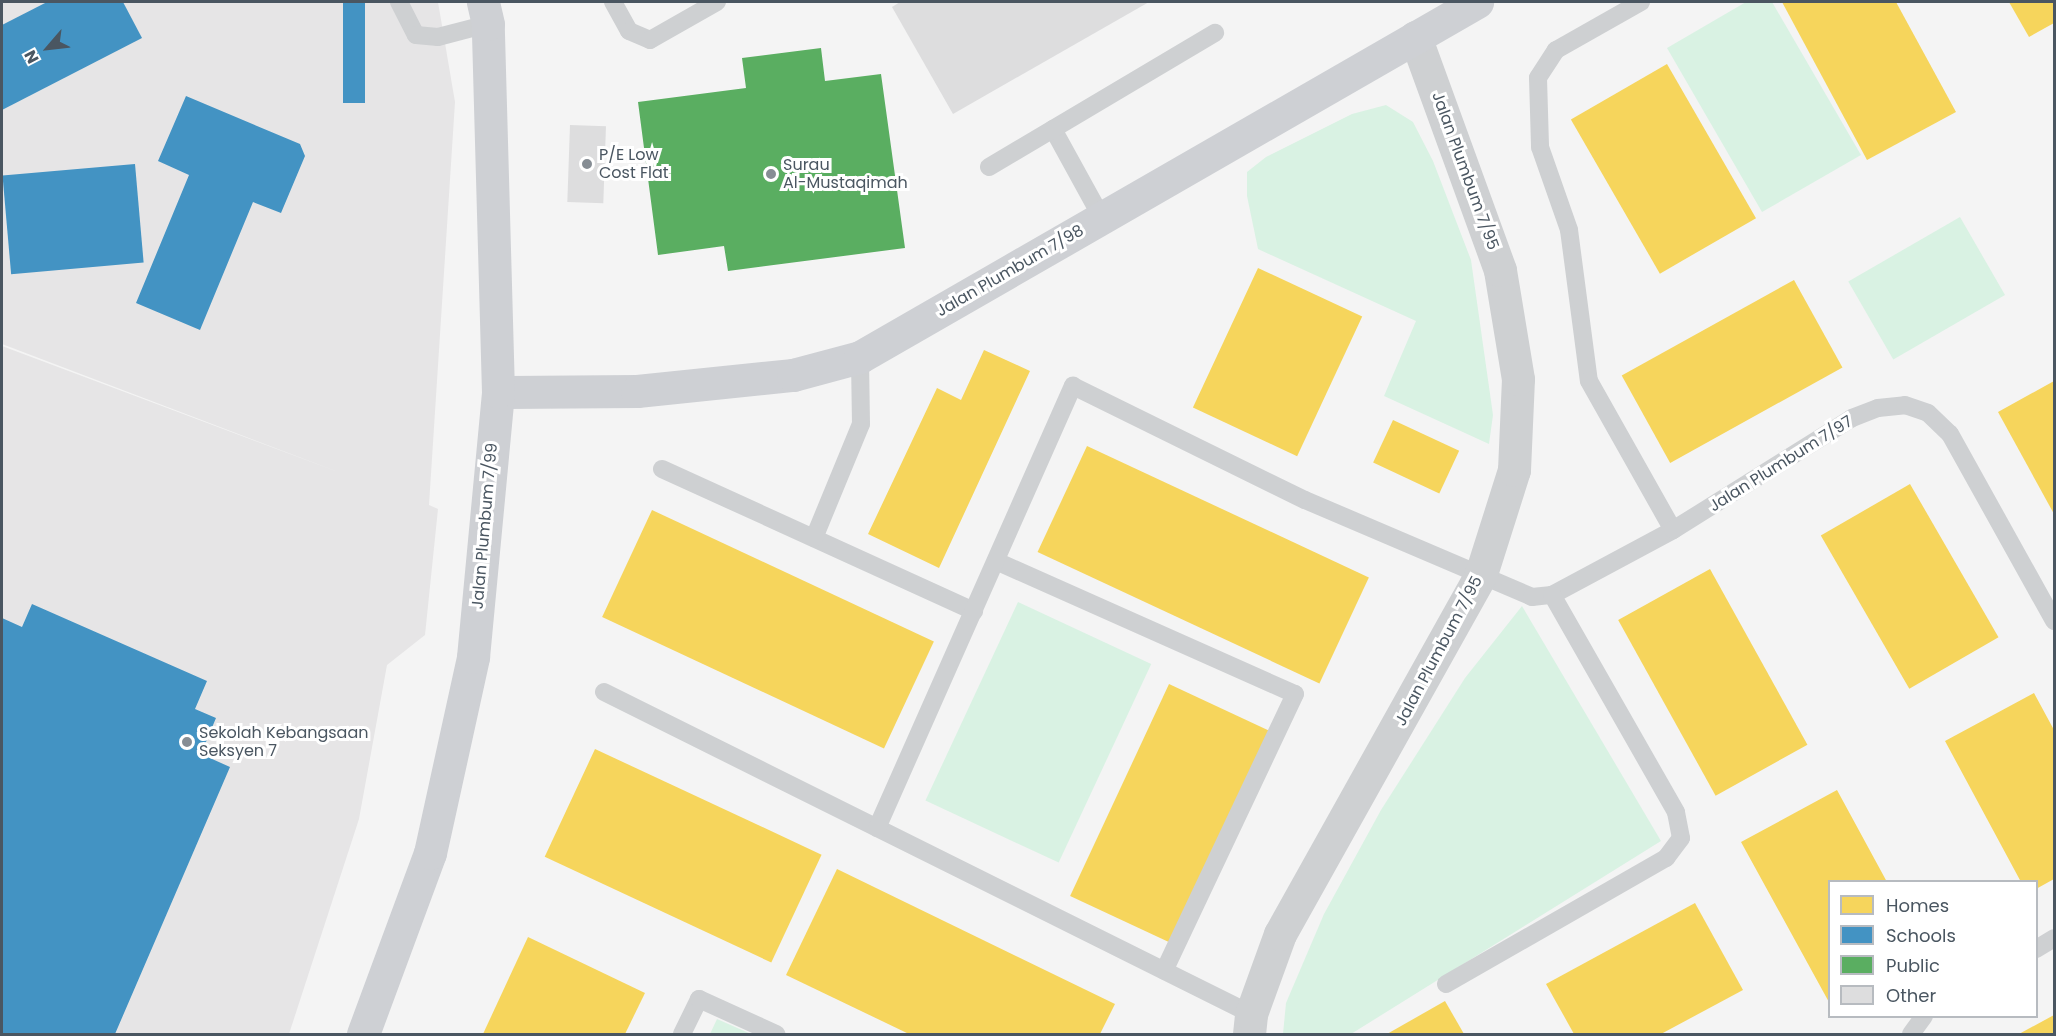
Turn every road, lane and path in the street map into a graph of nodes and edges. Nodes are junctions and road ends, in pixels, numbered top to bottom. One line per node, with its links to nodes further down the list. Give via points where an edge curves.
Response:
1 (399, 2): 6 (lane, via 416,35 438,37)
2 (613, 2): 3 (lane, via 629,31 650,40)
3 (717, 2)
4 (1477, 2): 8 (street, Jalan Plumbum 7/98)
5 (1641, 2): 15 (lane, via 1556,50 1538,78 1540,147 1569,231 1588,381)
6 (485, 13): 13 (street, Jalan Plumbum 7/99)
7 (1215, 33): 9 (lane)
8 (1415, 37): 11 (street, Jalan Plumbum 7/98); 18 (street, Jalan Plumbum 7/95, via 1500,270 1518,380 1514,470)
9 (1053, 129): 10 (lane); 11 (lane)
10 (988, 166)
11 (1102, 218): 12 (street, Jalan Plumbum 7/98)
12 (860, 357): 13 (street, Jalan Plumbum 7/98, via 793,375 637,391); 16 (lane, via 861,424)
13 (498, 392): 30 (street, Jalan Plumbum 7/99, via 473,657 430,853)
14 (662, 469): 16 (lane)
15 (1673, 530): 19 (lane, Jalan Plumbum 7/97); 21 (lane, Jalan Plumbum 7/97, via 1852,418 1878,408 1905,405 1928,413 1950,434)
16 (814, 538): 20 (lane)
17 (996, 561): 18 (lane, via 1073,386 1305,500); 20 (lane); 26 (lane, via 1296,694)
18 (1481, 574): 19 (lane, via 1532,597); 29 (street, Jalan Plumbum 7/95, via 1280,934)
19 (1552, 595): 27 (lane, via 1676,812 1681,838 1666,858)
20 (974, 611): 23 (lane)
21 (2055, 621)
22 (604, 692): 23 (lane)
23 (877, 828): 26 (lane)
24 (2055, 938): 25 (lane)
25 (2038, 947)
26 (1164, 971): 29 (lane)
27 (1446, 984)
28 (1923, 1018): 33 (lane)
29 (1250, 1024)
30 (363, 1035)
31 (682, 1035): 32 (lane, via 699,999)
32 (777, 1035)
33 (1911, 1035)

